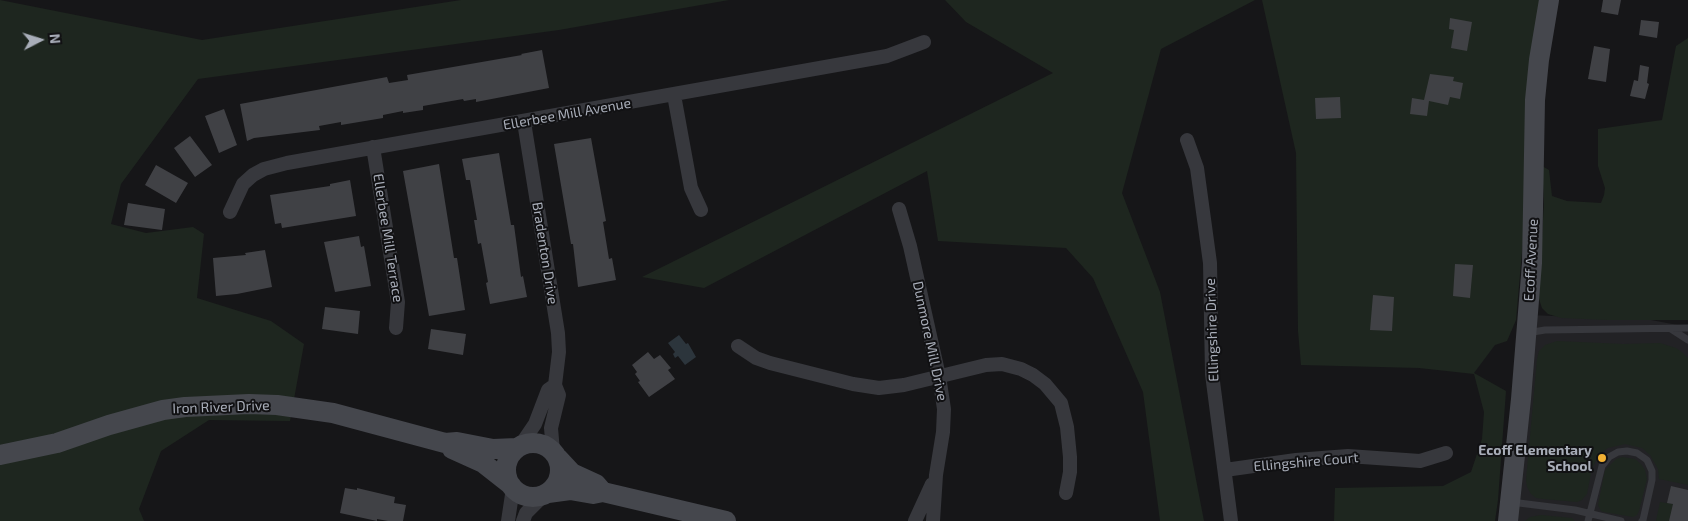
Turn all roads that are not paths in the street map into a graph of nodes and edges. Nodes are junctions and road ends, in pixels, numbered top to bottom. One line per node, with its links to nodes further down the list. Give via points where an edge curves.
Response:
1 (1549, 0): 13 (street, Ecoff Avenue, via 1535,100 1533,254)
2 (924, 42): 3 (street, Ellerbee Mill Avenue, via 887,56)
3 (674, 94): 4 (street, Ellerbee Mill Avenue); 8 (street, via 690,188)
4 (524, 122): 6 (street, Ellerbee Mill Avenue); 17 (street, Bradenton Drive, via 558,333)
5 (1187, 140): 23 (street, Ellingshire Drive, via 1198,175 1210,263 1212,374)
6 (373, 148): 9 (street, Ellerbee Mill Avenue, via 264,169 243,184); 10 (street, Ellerbee Mill Terrace, via 398,302)
7 (899, 209): 16 (street, Dunmore Mill Drive)
8 (701, 210)
9 (230, 212)
10 (396, 328)
11 (1688, 328): 12 (lane)
12 (1671, 329): 13 (lane, via 1539,330); 14 (lane)
13 (1527, 333): 29 (street, Ecoff Avenue)
14 (1688, 340)
15 (738, 346): 16 (street, via 762,361 867,387 888,388)
16 (939, 376): 24 (street, Dunmore Mill Drive, via 944,409); 27 (street, via 1002,364 1034,375 1045,384 1060,404 1067,426 1070,464)
17 (555, 385): 19 (street, Bradenton Drive, via 548,390 535,424); 22 (street, Bradenton Drive, via 559,395 551,428)
18 (445, 443): 19 (street, Iron River Drive, via 493,449); 21 (street, Iron River Drive, via 318,410 277,405 218,405 163,410 109,424 57,443); 25 (street, Iron River Drive, via 484,463)
19 (519, 447): 22 (street, via 527,443 541,444); 25 (street, via 508,461 507,477)
20 (1446, 453): 23 (street, Ellingshire Court, via 1420,461 1348,456)
21 (0, 455)
22 (555, 455): 26 (street, via 572,472 596,484); 28 (street, via 560,477)
23 (1224, 470): 36 (street, Ellingshire Drive)
24 (936, 475): 34 (street, Dunmore Mill Drive); 35 (street, Dunmore Mill Drive)
25 (512, 487): 28 (street, via 524,496); 31 (street)
26 (603, 492): 28 (street, via 592,494 570,490); 33 (street)
27 (1066, 493)
28 (546, 494): 32 (street, via 526,513)
29 (1509, 512): 30 (lane)
30 (1589, 517): 37 (lane); 38 (lane, via 1602,466 1609,457 1627,450 1646,460 1652,471)
31 (508, 521)
32 (523, 521)
33 (726, 521)
34 (915, 521)
35 (933, 521)
36 (1231, 521)
37 (1621, 521)
38 (1642, 521)

